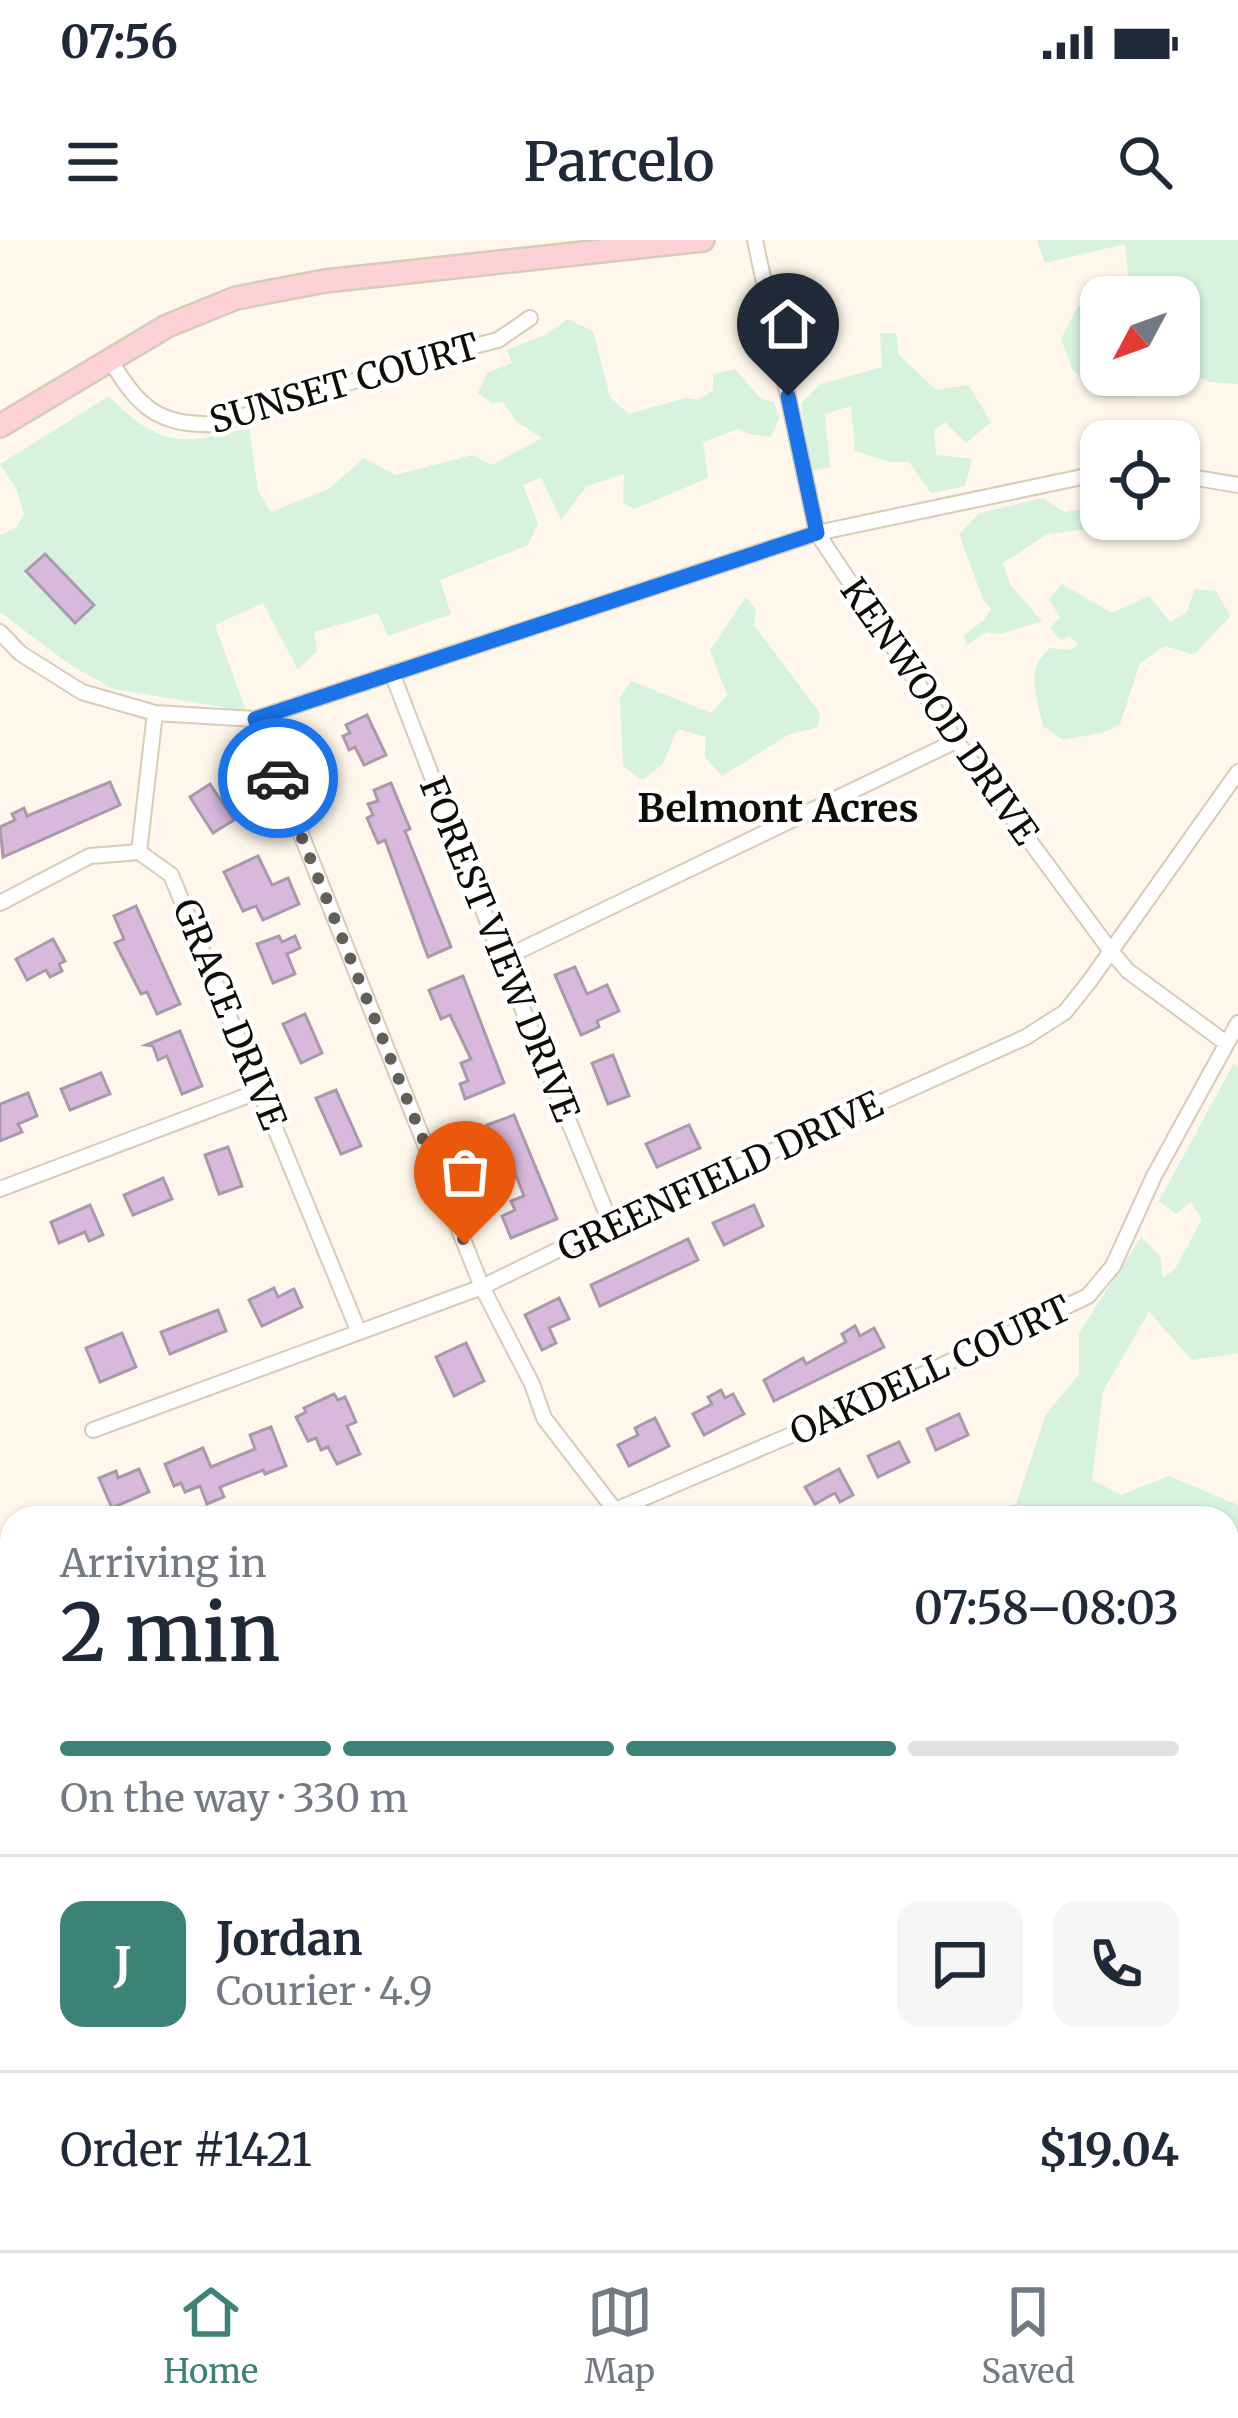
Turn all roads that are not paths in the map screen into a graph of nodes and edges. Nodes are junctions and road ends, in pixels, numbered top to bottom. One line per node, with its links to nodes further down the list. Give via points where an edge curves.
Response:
1 (703, 240): 4 (main road, via 236,298)
2 (755, 240): 9 (street, KENWOOD DRIVE)
3 (530, 318): 4 (street, SUNSET COURT, via 498,340 218,424 189,425 144,408)
4 (109, 358): 5 (main road)
5 (0, 426)
6 (1080, 477): 9 (street)
7 (1200, 479): 8 (street)
8 (1238, 485)
9 (817, 533): 11 (street); 14 (street, KENWOOD DRIVE)
10 (0, 632): 12 (street, via 82,692)
11 (392, 673): 13 (street); 19 (street, FOREST VIEW DRIVE)
12 (155, 713): 13 (street); 16 (street)
13 (255, 719): 25 (street)
14 (956, 741): 18 (street, KENWOOD DRIVE); 19 (street)
15 (1238, 772): 18 (street, GREENFIELD DRIVE)
16 (140, 852): 17 (street, via 90,856); 22 (street, GRACE DRIVE, via 171,875 183,896)
17 (0, 903)
18 (1110, 950): 21 (street, KENWOOD DRIVE); 24 (street, GREENFIELD DRIVE, via 1065,1012 1026,1036)
19 (502, 959): 24 (street, FOREST VIEW DRIVE)
20 (1238, 1023): 21 (street, OAKDELL COURT)
21 (1226, 1043): 29 (street, OAKDELL COURT, via 1113,1266 1088,1296)
22 (262, 1090): 23 (street); 26 (street, GRACE DRIVE)
23 (0, 1190)
24 (611, 1224): 25 (street, GREENFIELD DRIVE)
25 (482, 1287): 26 (street, GREENFIELD DRIVE); 28 (street, via 544,1418)
26 (358, 1330): 27 (street, GREENFIELD DRIVE)
27 (93, 1430)
28 (613, 1506)
29 (637, 1506)

